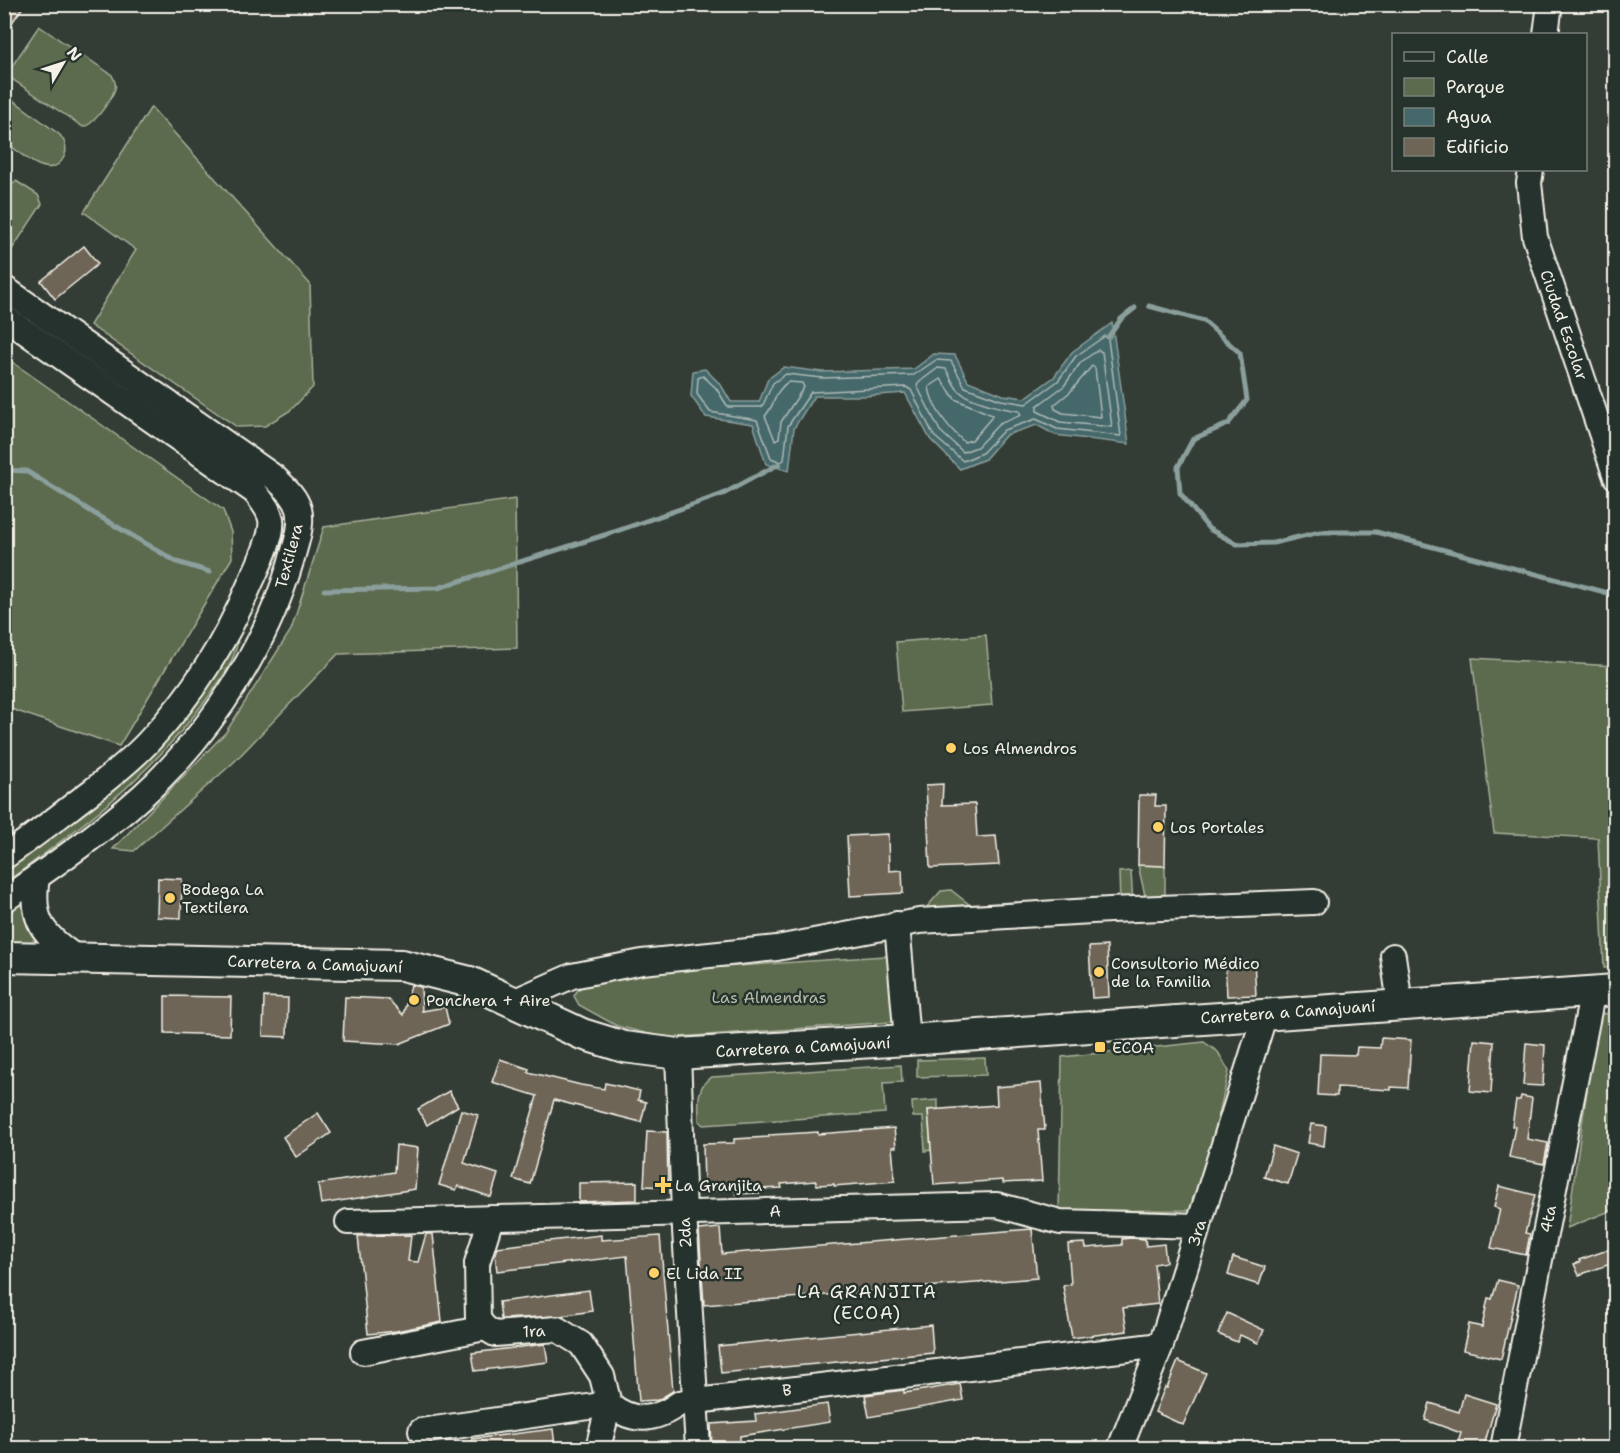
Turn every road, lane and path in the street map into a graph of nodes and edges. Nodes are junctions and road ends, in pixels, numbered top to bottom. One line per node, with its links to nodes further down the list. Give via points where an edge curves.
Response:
1 (1550, 4): 2 (street)
2 (1546, 33)
3 (1531, 171): 7 (street, Ciudad Escolar, via 1535,237)
4 (4, 288): 6 (street, Textilera)
5 (4, 317): 8 (street, Textilera)
6 (274, 477): 8 (street, via 267,489); 9 (street, Textilera, via 293,496 300,511)
7 (1616, 477)
8 (255, 492): 10 (street, Textilera, via 271,520)
9 (299, 531): 10 (street, via 287,528); 12 (street, Textilera, via 286,579 263,633 234,686 195,740 156,783)
10 (269, 537): 11 (street, Textilera, via 215,656 150,741)
11 (4, 857)
12 (37, 877): 13 (street, Textilera); 18 (street, via 35,912 41,926)
13 (4, 900)
14 (1314, 902): 15 (street)
15 (897, 924): 20 (street, via 777,948 642,962 572,976); 23 (street)
16 (1393, 956): 21 (street)
17 (4, 957): 18 (main road, Carretera a Camajuaní)
18 (78, 959): 20 (main road, Carretera a Camajuaní, via 402,965 470,982)
19 (1604, 990): 21 (main road, Carretera a Camajuaní); 38 (street, 4ta)
20 (513, 1002): 24 (main road, Carretera a Camajuaní, via 624,1047)
21 (1400, 1004): 22 (main road, Carretera a Camajuaní)
22 (1265, 1014): 23 (main road, Carretera a Camajuaní); 28 (street, 3ra)
23 (907, 1040): 24 (main road, Carretera a Camajuaní)
24 (678, 1054): 25 (street, 2da)
25 (684, 1213): 26 (street, A); 28 (street, A, via 997,1205 1060,1222); 32 (street, 2da)
26 (491, 1218): 27 (street, A); 29 (street, via 477,1263 478,1319)
27 (348, 1222)
28 (1199, 1226): 30 (street, 3ra)
29 (485, 1328): 31 (street); 33 (street, 1ra, via 495,1334 557,1329 581,1344 602,1376)
30 (1161, 1345): 32 (street, B); 37 (street, 3ra)
31 (363, 1352)
32 (695, 1402): 33 (street, B, via 680,1403 667,1412 644,1418 623,1416); 36 (street, 2da)
33 (609, 1404): 34 (street); 35 (street, 1ra)
34 (421, 1431)
35 (598, 1449)
36 (698, 1449)
37 (1120, 1449)
38 (1503, 1449)

